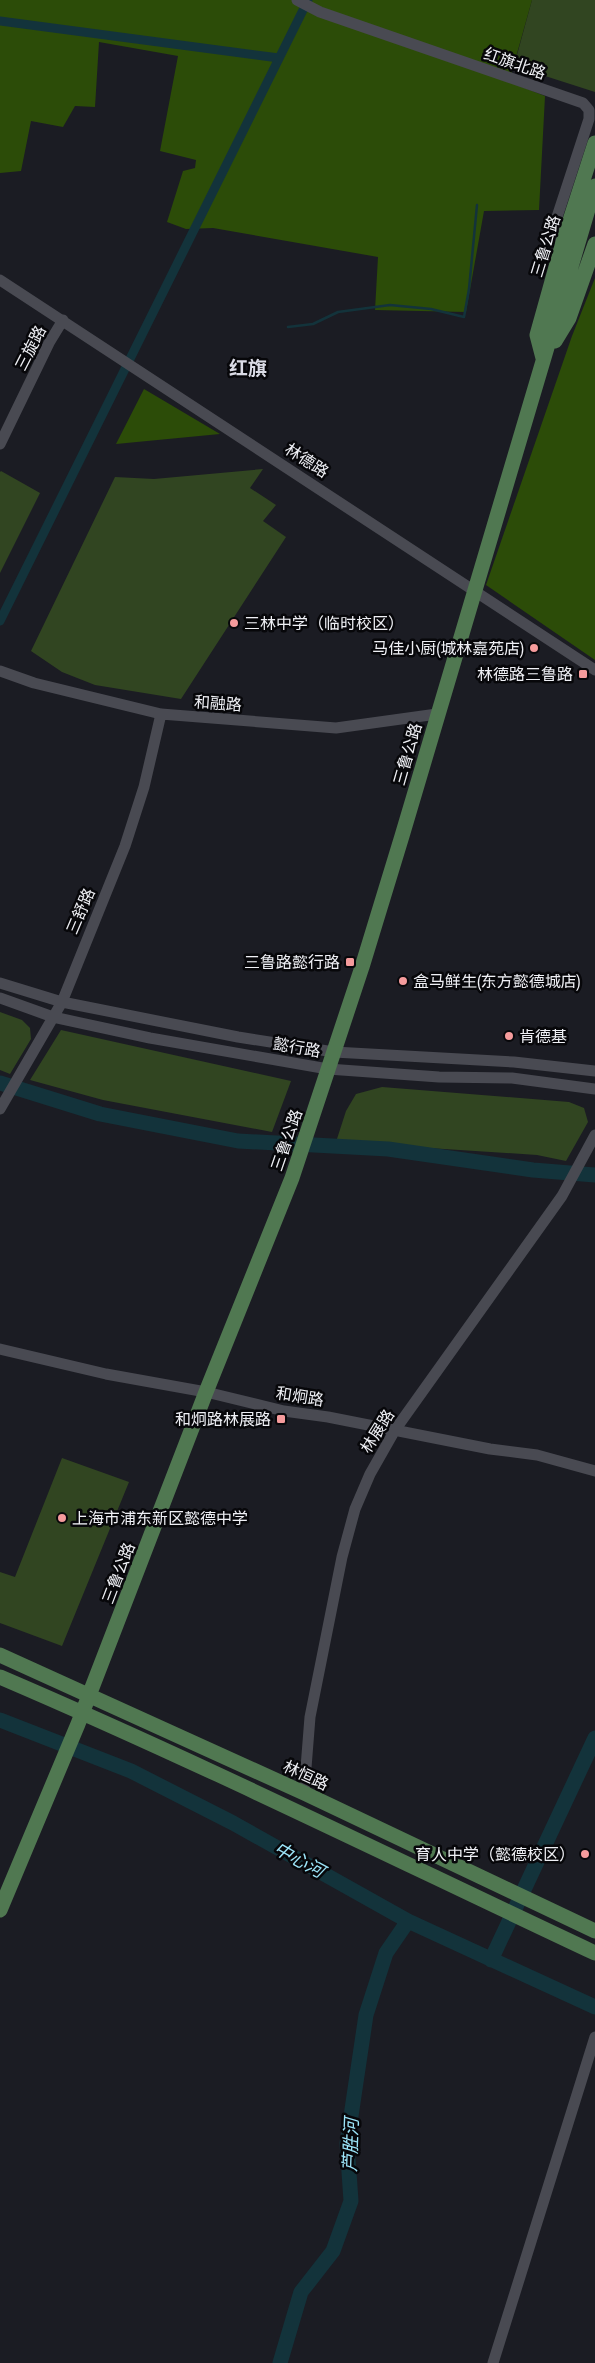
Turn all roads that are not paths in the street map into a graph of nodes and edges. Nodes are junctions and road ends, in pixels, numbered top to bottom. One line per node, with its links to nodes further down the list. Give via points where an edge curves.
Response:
1 (297, 0): 4 (street, 红旗北路, via 320,12 583,103 589,110 589,119 556,220 555,232)
2 (595, 142): 4 (main road, 三鲁公路)
3 (595, 186): 8 (main road, 三鲁公路)
4 (563, 242): 8 (main road, 三鲁公路, via 537,335)
5 (595, 244): 8 (main road, 三鲁公路, via 568,318)
6 (0, 280): 7 (street, 林德路)
7 (62, 320): 9 (street, 三旋路); 10 (street, 林德路)
8 (544, 360): 10 (main road, 三鲁公路)
9 (0, 444)
10 (474, 591): 11 (street, 林德路); 14 (main road, 三鲁公路)
11 (595, 670)
12 (0, 671): 13 (street, 和融路, via 34,683)
13 (161, 714): 14 (street, 和融路, via 336,728); 17 (street, 三舒路, via 144,787 125,846)
14 (438, 714): 19 (main road, 三鲁公路)
15 (0, 982): 17 (street, 懿行路)
16 (0, 998): 18 (street, 懿行路)
17 (62, 1002): 18 (street, 三舒路); 19 (street, 懿行路)
18 (53, 1017): 20 (street, 懿行路, via 150,1038); 23 (street, 三舒路)
19 (334, 1052): 20 (main road, 三鲁公路); 21 (street, 懿行路, via 514,1062)
20 (328, 1069): 22 (street, 懿行路, via 438,1078 512,1078); 26 (main road, 三鲁公路, via 290,1185)
21 (595, 1071)
22 (595, 1089)
23 (0, 1108)
24 (593, 1140): 27 (street, 林展路, via 562,1196)
25 (0, 1349): 26 (street, 和炯路, via 106,1374)
26 (206, 1392): 27 (street, 和炯路, via 284,1411); 31 (main road, 三鲁公路)
27 (395, 1430): 28 (street, 和炯路, via 537,1455); 33 (street, 林展路, via 355,1509 342,1557 310,1718)
28 (595, 1471)
29 (0, 1654): 31 (main road, 林恒路)
30 (0, 1677): 32 (main road)
31 (90, 1694): 32 (main road, 三鲁公路); 33 (main road, 林恒路)
32 (80, 1718): 34 (main road, 三鲁公路); 36 (main road)
33 (304, 1793): 35 (main road, 林恒路)
34 (0, 1910)
35 (595, 1931)
36 (595, 1954)
37 (595, 2037): 38 (street)
38 (493, 2363)

